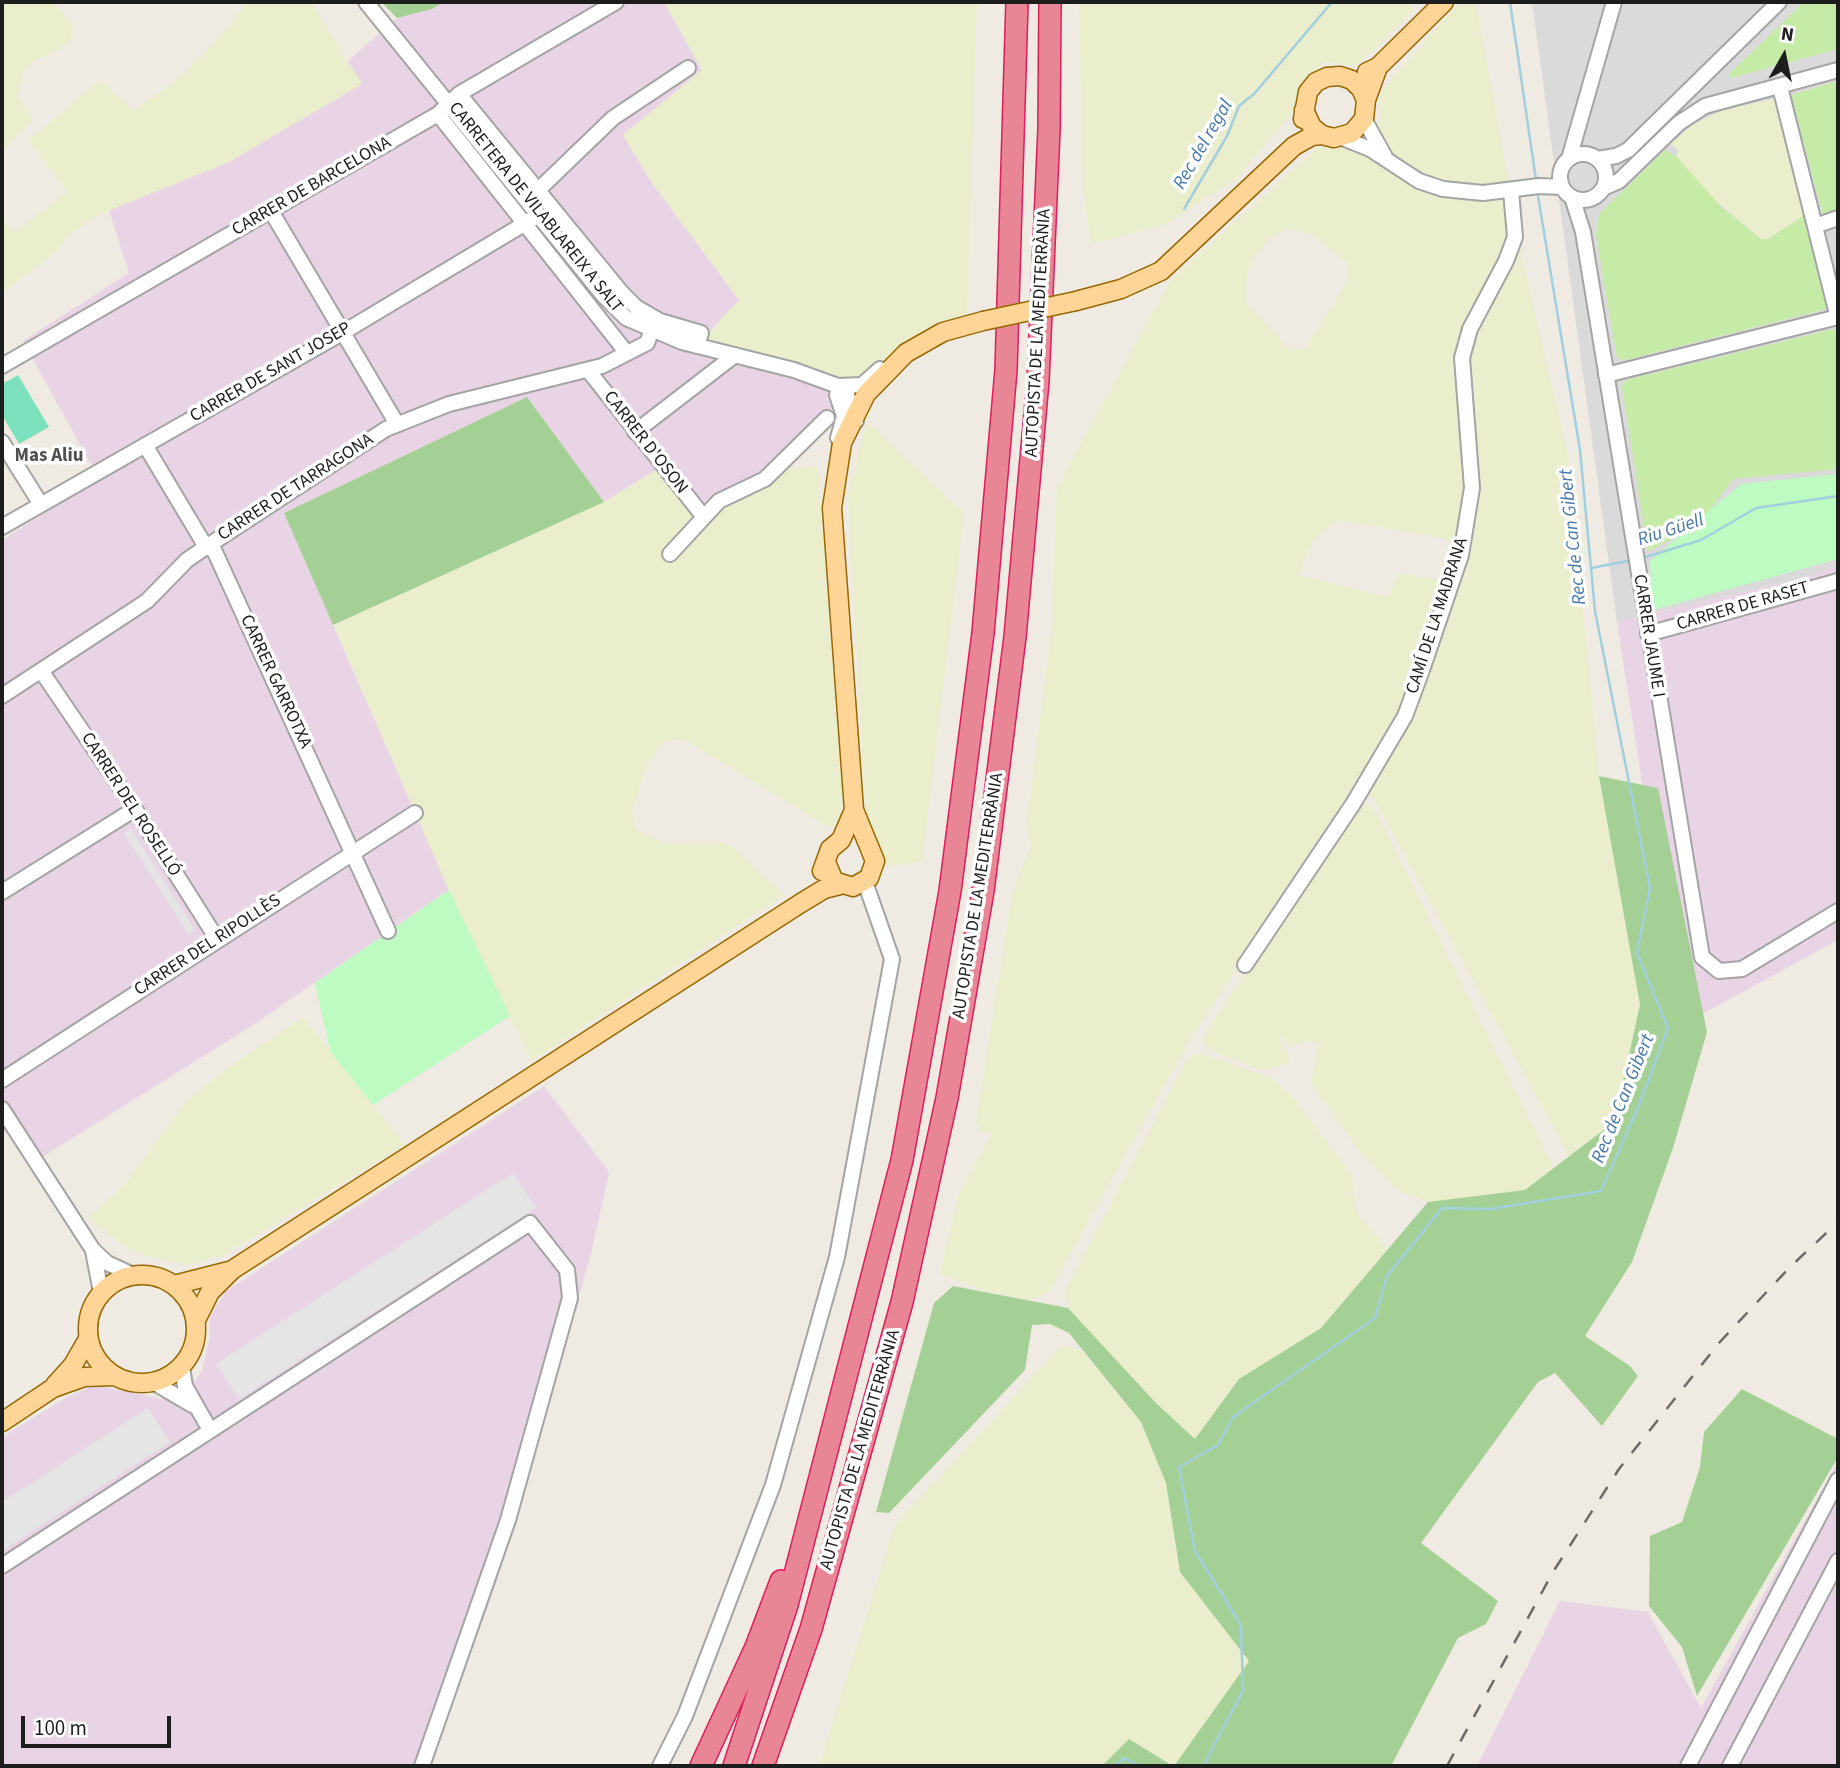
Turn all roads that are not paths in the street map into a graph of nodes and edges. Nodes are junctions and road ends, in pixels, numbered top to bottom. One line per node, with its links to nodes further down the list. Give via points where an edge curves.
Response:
1 (366, 2): 13 (street, CARRETERA DE VILABLAREIX A SALT)
2 (616, 2): 13 (street, CARRER DE BARCELONA)
3 (1017, 2): 98 (highway, AUTOPISTA DE LA MEDITERRÀNIA, via 1003,408 983,633 950,891 902,1160)
4 (1050, 2): 101 (highway, AUTOPISTA DE LA MEDITERRÀNIA, via 1038,381 1013,650 983,891 918,1237)
5 (1444, 2): 8 (main road)
6 (1779, 2): 23 (street, via 1628,150)
7 (1609, 4): 22 (street)
8 (1378, 66): 11 (main road); 14 (main road)
9 (688, 68): 26 (street, via 612,118)
10 (1838, 70): 12 (street)
11 (1346, 78): 14 (main road, via 1357,84); 15 (main road, via 1334,75 1316,82 1305,97)
12 (1780, 87): 25 (street, via 1705,106 1679,123 1619,181); 33 (street)
13 (454, 99): 16 (street, CARRER DE BARCELONA); 26 (street); 29 (street, CARRETERA DE VILABLAREIX A SALT)
14 (1366, 100): 17 (main road)
15 (1304, 110): 18 (main road); 20 (main road)
16 (438, 114): 30 (street, CARRER DE BARCELONA); 32 (street)
17 (1364, 119): 19 (main road, via 1357,129); 21 (street)
18 (1322, 135): 19 (main road); 20 (main road, via 1312,135)
19 (1340, 137): 21 (street)
20 (1294, 146): 37 (main road, bridge, via 1161,271 1121,289)
21 (1386, 158): 27 (street, via 1408,175 1443,189 1470,193)
22 (1569, 159): 23 (street, via 1585,154); 24 (street)
23 (1597, 159): 25 (street, via 1606,175)
24 (1565, 187): 27 (street); 28 (street); 34 (street, CARRER JAUME I)
25 (1603, 188): 28 (street)
26 (539, 189): 29 (street); 38 (street)
27 (1515, 190): 80 (street, CAMÍ DE LA MADRANA, via 1515,237 1470,329 1462,358 1471,455 1470,500 1461,555 1422,670 1405,716 1353,804)
28 (1590, 199): 34 (street, CARRER JAUME I)
29 (527, 201): 32 (street, CARRETERA DE VILABLAREIX A SALT)
30 (271, 211): 40 (street); 44 (street, CARRER DE BARCELONA)
31 (1838, 218): 33 (street)
32 (533, 219): 36 (street, CARRETERA DE VILABLAREIX A SALT); 40 (street, CARRER DE SANT JOSEP); 42 (street)
33 (1815, 226): 35 (street)
34 (1583, 232): 46 (street, CARRER JAUME I)
35 (1838, 317): 46 (street)
36 (632, 322): 38 (street, CARRETERA DE VILABLAREIX A SALT); 42 (street)
37 (976, 323): 39 (main road); 54 (main road, via 926,351 889,383 862,424)
38 (651, 331): 41 (street, CARRETERA DE VILABLAREIX A SALT); 41 (street, via 701,333); 42 (street, CARRER DE TARRAGONA)
39 (943, 331): 47 (street, via 901,350 862,385); 48 (main road, via 891,366)
40 (342, 333): 50 (street); 53 (street, CARRER DE SANT JOSEP)
41 (697, 346): 43 (street, CARRETERA DE VILABLAREIX A SALT)
42 (626, 352): 45 (street, CARRER DE TARRAGONA)
43 (735, 355): 47 (street, CARRETERA DE VILABLAREIX A SALT); 51 (street)
44 (2, 366)
45 (588, 370): 50 (street, CARRER DE TARRAGONA, via 449,404); 51 (street, CARRER D'OSON)
46 (1606, 375): 63 (street, CARRER JAUME I)
47 (831, 384): 48 (street); 55 (street, via 844,416 830,467)
48 (855, 412): 54 (street, via 842,465); 55 (main road, via 842,443)
49 (827, 418): 57 (street, via 765,479 719,501)
50 (397, 424): 60 (street, CARRER DE TARRAGONA)
51 (635, 432): 57 (street, CARRER D'OSON)
52 (2, 442): 56 (street)
53 (145, 445): 56 (street, CARRER DE SANT JOSEP); 60 (street, CARRER GARROTXA)
54 (844, 479): 59 (main road)
55 (832, 496): 59 (main road)
56 (40, 503): 58 (street, CARRER DE SANT JOSEP)
57 (703, 516): 61 (street)
58 (2, 527)
59 (836, 532): 67 (main road)
60 (206, 547): 64 (street, CARRER DE TARRAGONA, via 147,601); 71 (street, CARRER GARROTXA, via 214,550)
61 (670, 554)
62 (1838, 581): 63 (street, CARRER DE RASET)
63 (1648, 634): 77 (street, CARRER JAUME I, via 1702,957 1719,971 1742,970)
64 (42, 672): 65 (street, CARRER DE TARRAGONA); 66 (street, CARRER DEL ROSELLÓ)
65 (2, 696)
66 (135, 809): 75 (street); 79 (street, CARRER DEL ROSELLÓ)
67 (854, 810): 69 (main road); 70 (main road)
68 (415, 813): 71 (street, CARRER DEL RIPOLLÈS)
69 (841, 840): 70 (main road); 72 (main road, via 830,849)
70 (867, 845): 73 (main road, via 875,861)
71 (353, 852): 78 (street, CARRER GARROTXA); 79 (street, CARRER DEL RIPOLLÈS)
72 (826, 862): 74 (main road, via 830,876); 76 (main road)
73 (865, 882): 74 (main road, via 853,887); 103 (street, via 892,959 837,1258 774,1485 685,1716)
74 (840, 885): 76 (main road)
75 (2, 892)
76 (801, 903): 84 (main road)
77 (1838, 911)
78 (388, 931)
79 (216, 939): 81 (street, CARRER DEL RIPOLLÈS)
80 (1245, 965)
81 (2, 1080)
82 (2, 1109): 83 (street)
83 (93, 1250): 85 (street, via 107,1263); 87 (street)
84 (232, 1270): 86 (main road); 88 (main road, via 210,1292)
85 (133, 1275): 86 (main road, via 161,1278); 87 (main road)
86 (174, 1285): 88 (main road, via 188,1300)
87 (101, 1292): 89 (main road, via 89,1314)
88 (196, 1320): 90 (main road, via 195,1340)
89 (88, 1339): 91 (main road, via 93,1353); 93 (main road)
90 (182, 1367): 92 (main road); 94 (street)
91 (114, 1376): 92 (main road, via 128,1382); 93 (main road, via 84,1377)
92 (153, 1382): 94 (street)
93 (53, 1388): 95 (main road)
94 (193, 1406): 96 (street)
95 (2, 1422)
96 (210, 1430): 100 (street); 102 (street, via 530,1223 567,1270 570,1298 508,1520)
97 (1838, 1480): 108 (street)
98 (808, 1526): 104 (highway); 105 (highway, AUTOPISTA DE LA MEDITERRÀNIA)
99 (1838, 1561): 109 (street)
100 (2, 1566)
101 (811, 1629): 106 (highway, AUTOPISTA DE LA MEDITERRÀNIA); 107 (highway, via 815,1659)
102 (422, 1766)
103 (660, 1766)
104 (701, 1766)
105 (734, 1766)
106 (763, 1766)
107 (778, 1766)
108 (1688, 1766)
109 (1730, 1766)

